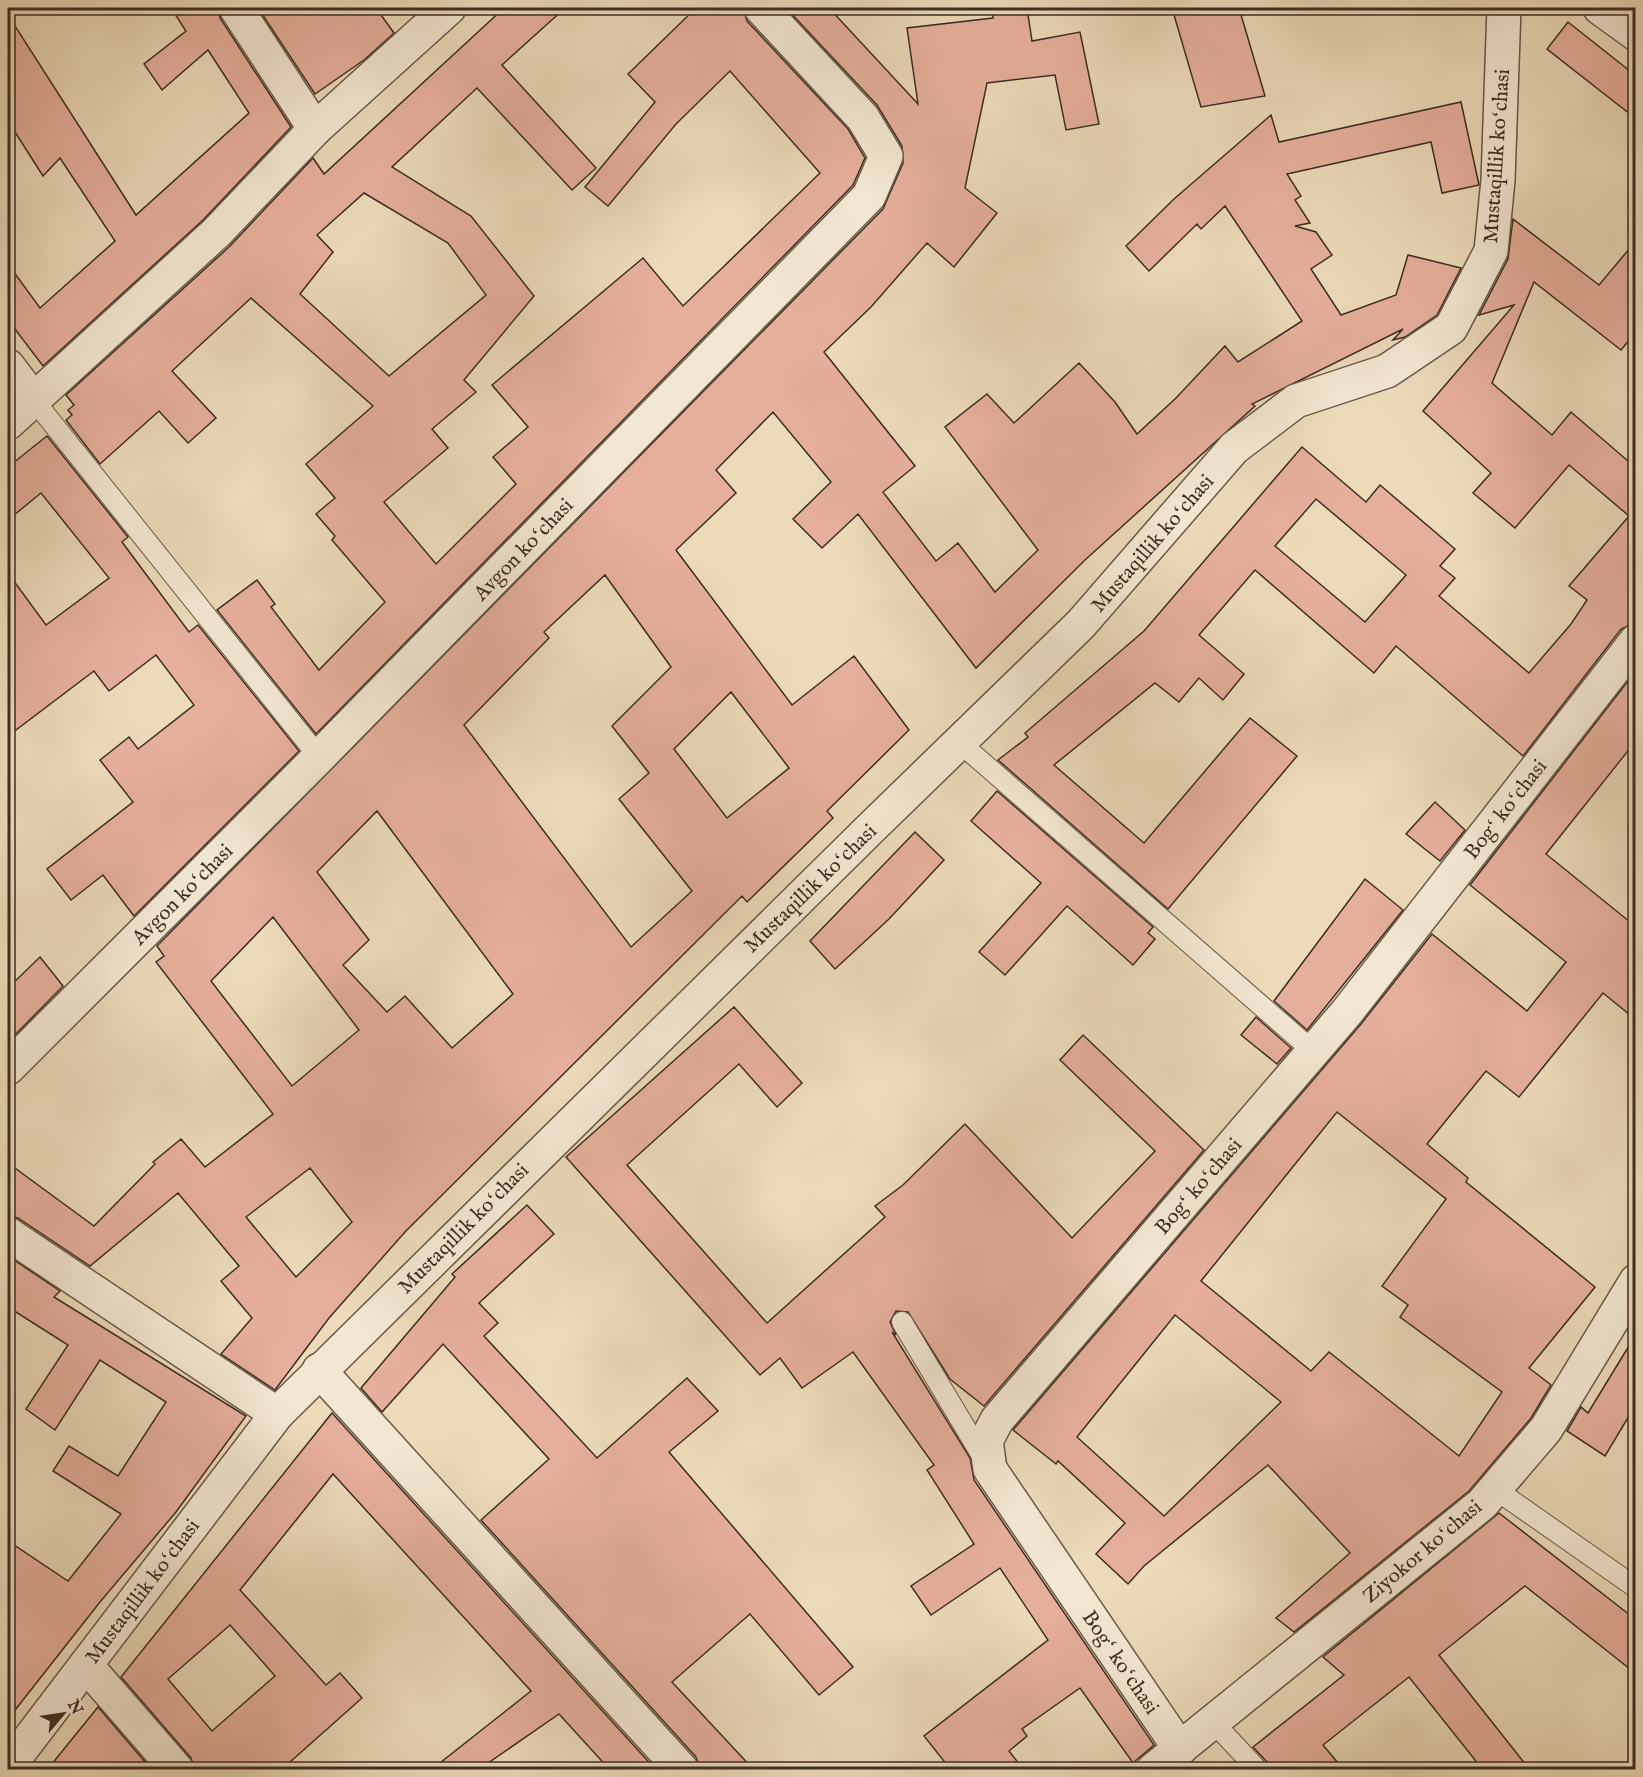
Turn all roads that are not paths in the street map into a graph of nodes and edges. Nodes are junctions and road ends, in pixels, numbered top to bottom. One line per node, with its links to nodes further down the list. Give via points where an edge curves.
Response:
1 (236, 8): 7 (street)
2 (448, 8): 7 (street)
3 (761, 8): 13 (street, Avgon koʻchasi, via 863,118 886,156 869,196)
4 (1504, 8): 12 (street, Mustaqillik koʻchasi, via 1498,180 1491,251 1451,328 1387,371 1296,401 1234,448 1081,624)
5 (1600, 8): 6 (street)
6 (1635, 34)
7 (315, 129): 9 (street, via 216,233)
8 (8, 366): 9 (street)
9 (33, 399): 10 (street); 13 (lane)
10 (8, 423)
11 (1635, 641): 14 (street, Bogʻ koʻchasi)
12 (958, 742): 14 (lane); 19 (street, Mustaqillik koʻchasi)
13 (319, 757): 15 (street, Avgon koʻchasi)
14 (1313, 1051): 21 (street, Bogʻ koʻchasi, via 997,1420 986,1441)
15 (8, 1068)
16 (8, 1234): 20 (street)
17 (1635, 1281): 22 (street, Ziyokor koʻchasi, via 1546,1429)
18 (902, 1323): 21 (lane)
19 (320, 1370): 20 (street, Mustaqillik koʻchasi); 29 (street)
20 (277, 1414): 24 (street, Mustaqillik koʻchasi)
21 (990, 1469): 26 (street, Bogʻ koʻchasi)
22 (1495, 1489): 23 (lane); 25 (street, Ziyokor koʻchasi, via 1482,1504)
23 (1635, 1587)
24 (86, 1665): 27 (street, Mustaqillik koʻchasi); 28 (street)
25 (1213, 1722): 26 (street, Ziyokor koʻchasi); 31 (lane)
26 (1180, 1749): 30 (street, Ziyokor koʻchasi)
27 (8, 1767)
28 (177, 1770)
29 (682, 1770)
30 (1153, 1770)
31 (1258, 1770)

